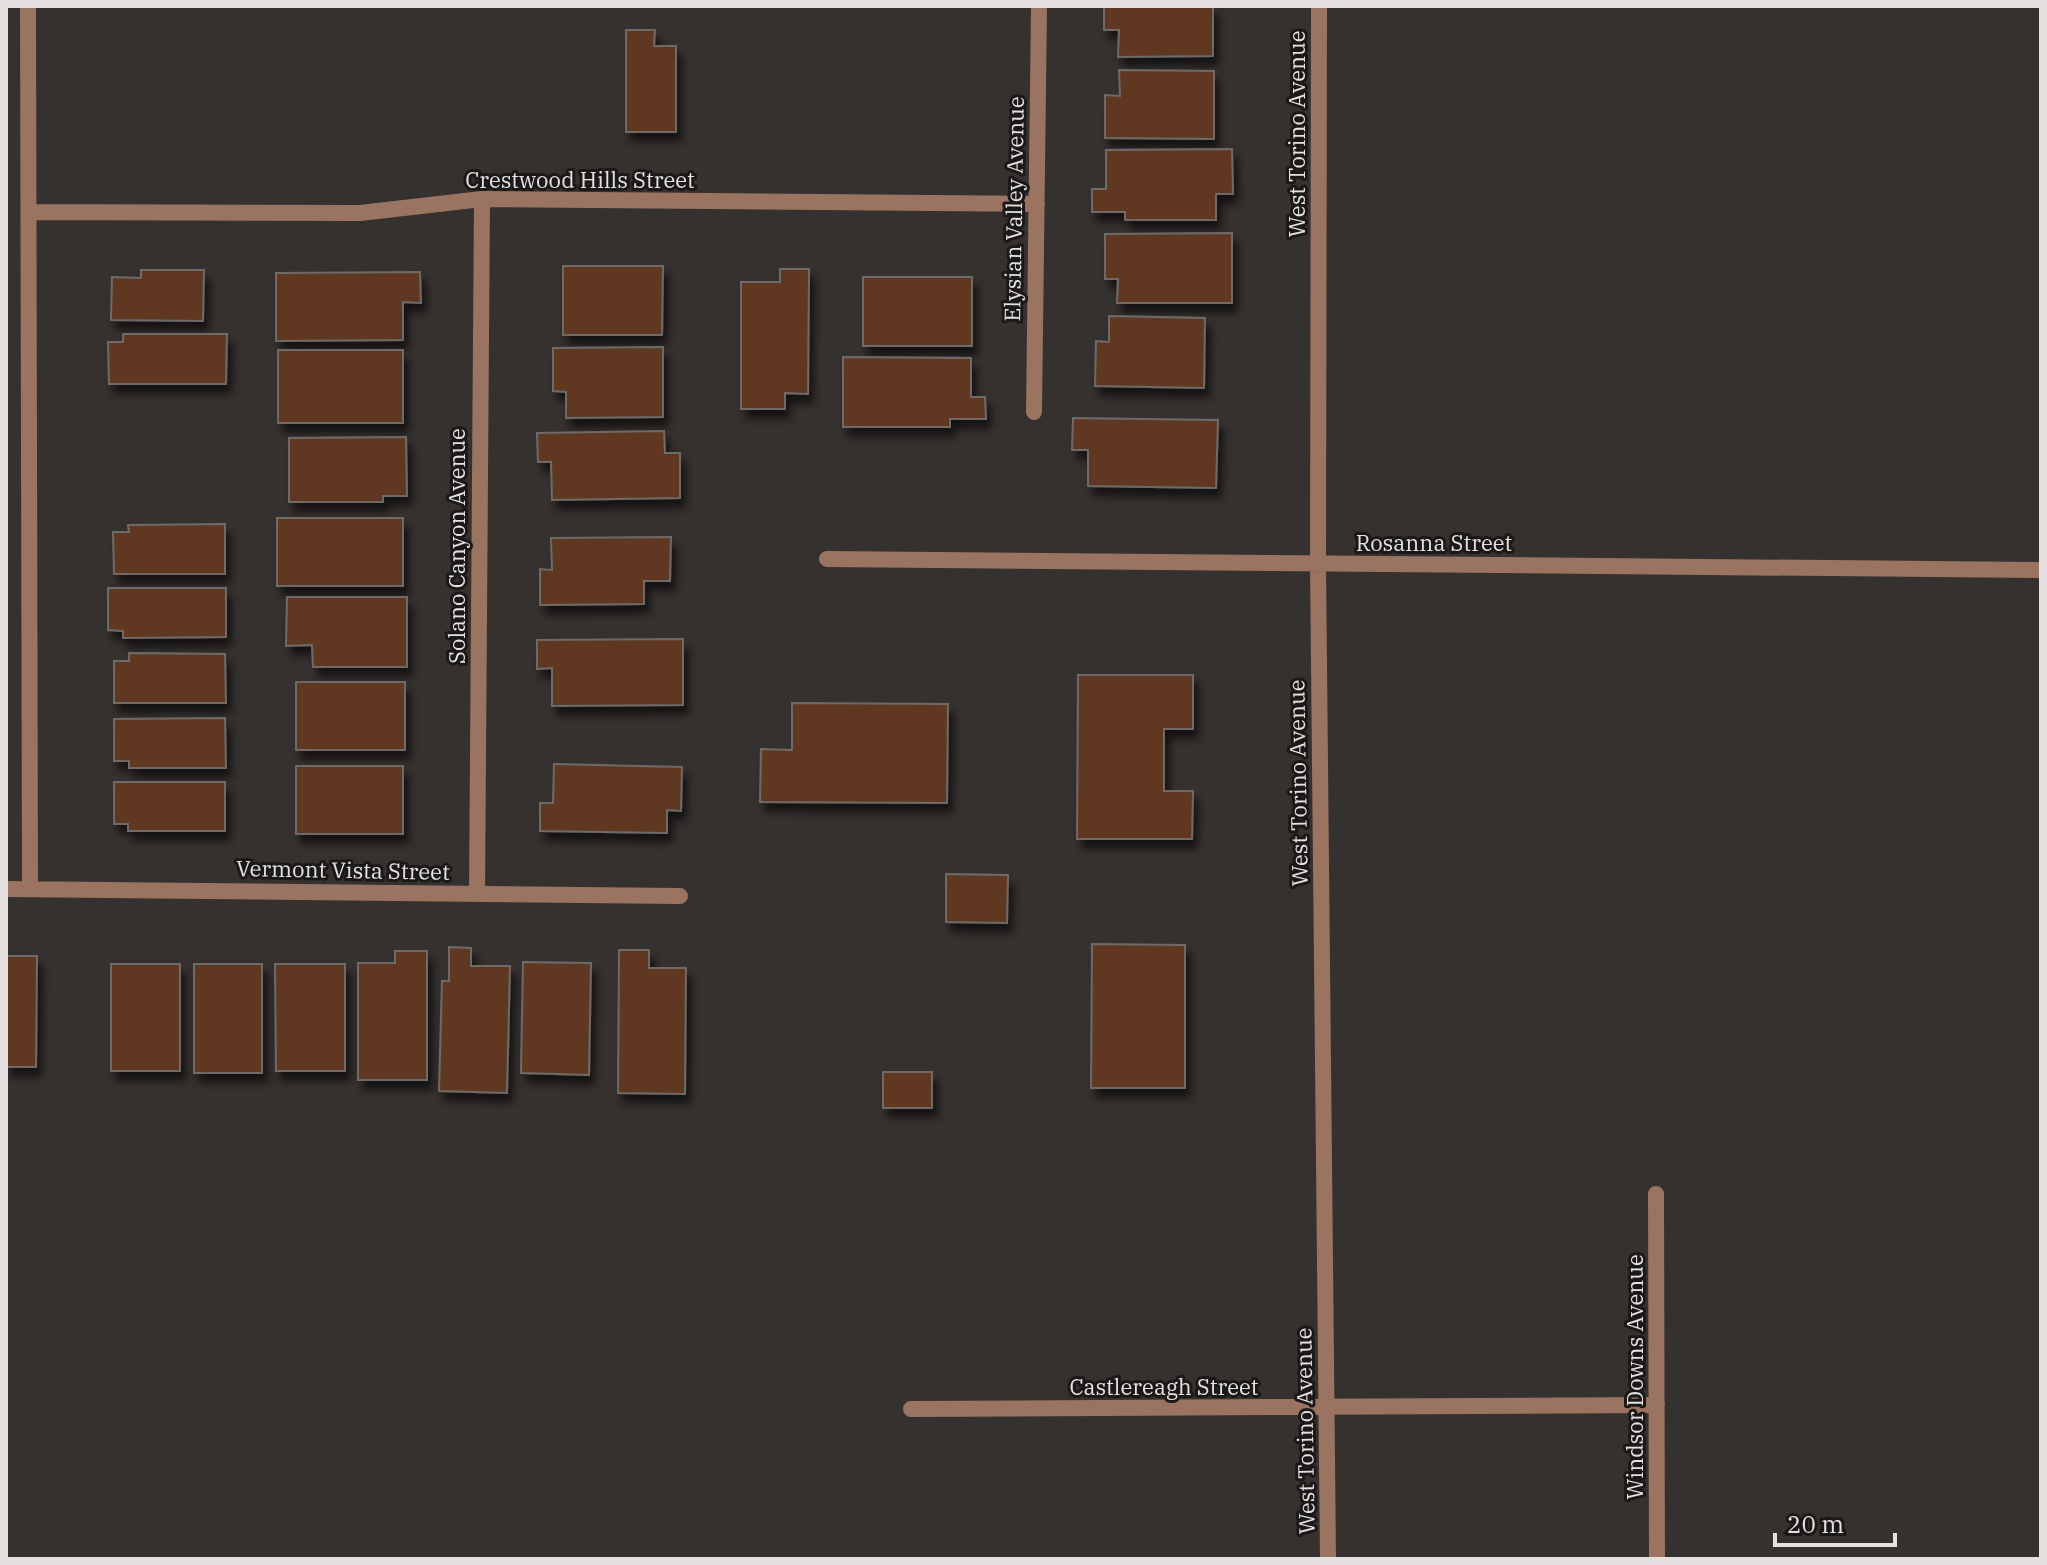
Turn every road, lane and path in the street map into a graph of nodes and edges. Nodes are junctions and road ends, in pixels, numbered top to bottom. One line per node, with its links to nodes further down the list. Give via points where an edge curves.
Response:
1 (28, 6): 6 (street)
2 (1039, 6): 5 (street, Elysian Valley Avenue)
3 (1319, 6): 9 (street, West Torino Avenue)
4 (482, 199): 5 (street, Crestwood Hills Street); 6 (street, Crestwood Hills Street, via 360,213); 13 (street, Solano Canyon Avenue)
5 (1037, 204): 7 (street, Elysian Valley Avenue)
6 (29, 212): 12 (street)
7 (1034, 412)
8 (827, 559): 9 (street, Rosanna Street)
9 (1318, 565): 10 (street, Rosanna Street); 18 (street, West Torino Avenue)
10 (2041, 570)
11 (6, 889): 12 (street, Vermont Vista Street)
12 (30, 889): 13 (street, Vermont Vista Street)
13 (477, 894): 14 (street, Vermont Vista Street)
14 (680, 896)
15 (1656, 1194): 16 (street, Windsor Downs Avenue)
16 (1657, 1405): 18 (street, Castlereagh Street); 20 (street, Windsor Downs Avenue)
17 (911, 1409): 18 (street, Castlereagh Street)
18 (1327, 1409): 19 (street, West Torino Avenue)
19 (1328, 1559)
20 (1657, 1559)

